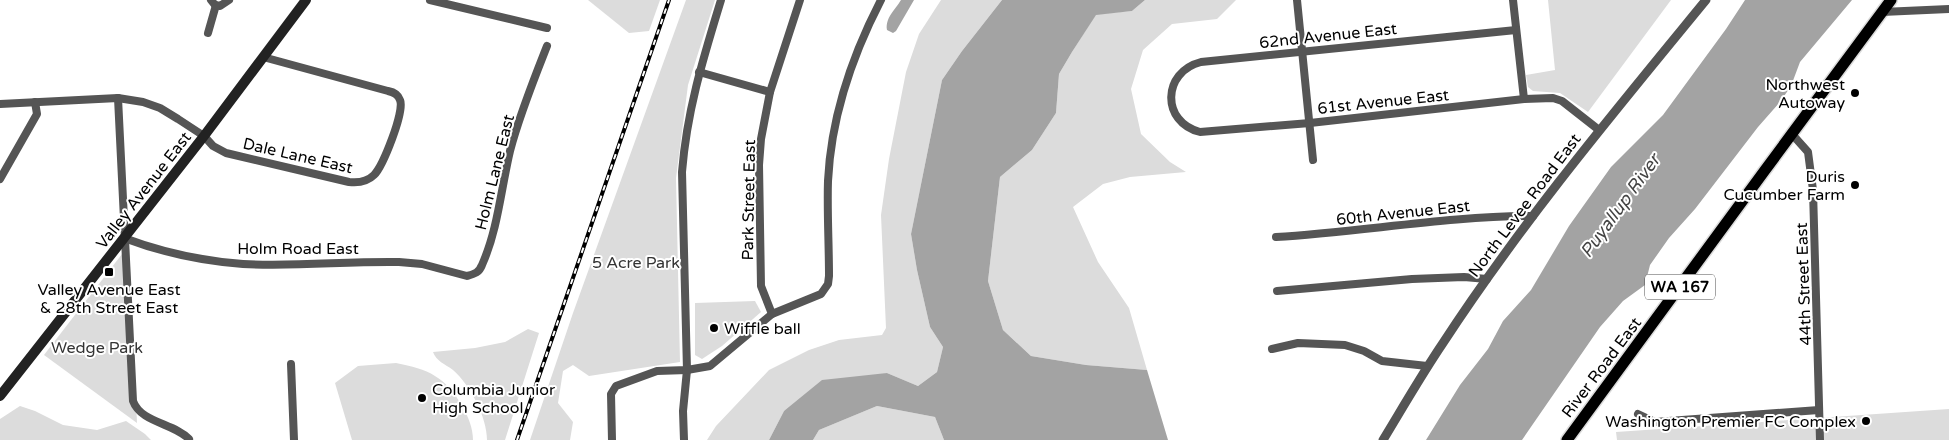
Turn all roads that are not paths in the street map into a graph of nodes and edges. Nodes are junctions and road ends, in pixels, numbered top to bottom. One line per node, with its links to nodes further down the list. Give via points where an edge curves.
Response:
1 (229, 0): 11 (street, via 222,6)
2 (306, 0): 19 (main road, Valley Avenue East)
3 (430, 0): 14 (street)
4 (720, 0): 20 (street)
5 (800, 0): 21 (street, Park Street East)
6 (881, 0): 39 (street, via 850,70 831,148 829,276 826,290)
7 (1297, 0): 18 (street)
8 (1513, 0): 15 (street)
9 (1706, 0): 28 (street, North Levee Road East)
10 (1892, 0): 13 (main road, River Road East / WA 167)
11 (214, 3): 16 (street)
12 (1949, 9): 13 (street)
13 (1882, 12): 29 (main road, River Road East / WA 167)
14 (547, 28)
15 (1516, 30): 18 (street, 62nd Avenue East); 23 (street)
16 (208, 33)
17 (547, 46): 36 (street, Holm Lane East, via 512,142 490,242 482,266)
18 (1303, 51): 26 (street, 62nd Avenue East, via 1193,64 1177,77 1172,90); 27 (street)
19 (263, 57): 30 (main road, Valley Avenue East); 30 (street, Dale Lane East, via 397,95 401,111 376,173 364,181 345,182 226,153)
20 (698, 72): 21 (street); 43 (street, via 684,142 682,172)
21 (770, 92): 39 (street, Park Street East, via 759,165 761,286)
22 (118, 98): 24 (street); 30 (street, via 160,108); 35 (street)
23 (1524, 99): 27 (street, 61st Avenue East); 28 (street, 61st Avenue East, via 1554,98 1562,101)
24 (35, 102): 25 (street); 32 (street, via 37,114)
25 (0, 104)
26 (1172, 105): 27 (street, 61st Avenue East, via 1183,124 1200,132)
27 (1310, 123): 31 (street)
28 (1599, 130): 33 (street, North Levee Road East)
29 (1791, 133): 47 (street, 44th Street East, via 1808,152 1814,190); 54 (main road, River Road East / WA 167)
30 (204, 136): 35 (main road, Valley Avenue East)
31 (1313, 160)
32 (0, 179)
33 (1533, 216): 34 (street, 60th Avenue East); 37 (street, North Levee Road East)
34 (1276, 237)
35 (124, 238): 36 (street, Holm Road East, via 148,247 221,262 399,262 422,264 467,276); 46 (main road, Valley Avenue East); 49 (street, via 133,403 143,413 176,428)
36 (474, 274)
37 (1487, 279): 38 (street, via 1412,279); 42 (street, North Levee Road East)
38 (1277, 291)
39 (772, 314): 43 (street, via 710,366)
40 (1272, 349): 42 (street, via 1298,343 1345,345 1382,362)
41 (291, 364): 45 (street)
42 (1427, 366): 53 (street, North Levee Road East)
43 (687, 370): 51 (street, via 657,371 622,382 613,389); 52 (street)
44 (282, 387): 45 (street)
45 (291, 387): 50 (street)
46 (0, 396)
47 (1819, 410): 48 (street, via 1655,422); 55 (street, 44th Street East)
48 (1638, 414)
49 (189, 439)
50 (294, 440)
51 (612, 440)
52 (684, 440)
53 (1383, 440)
54 (1567, 440)
55 (1820, 440)

